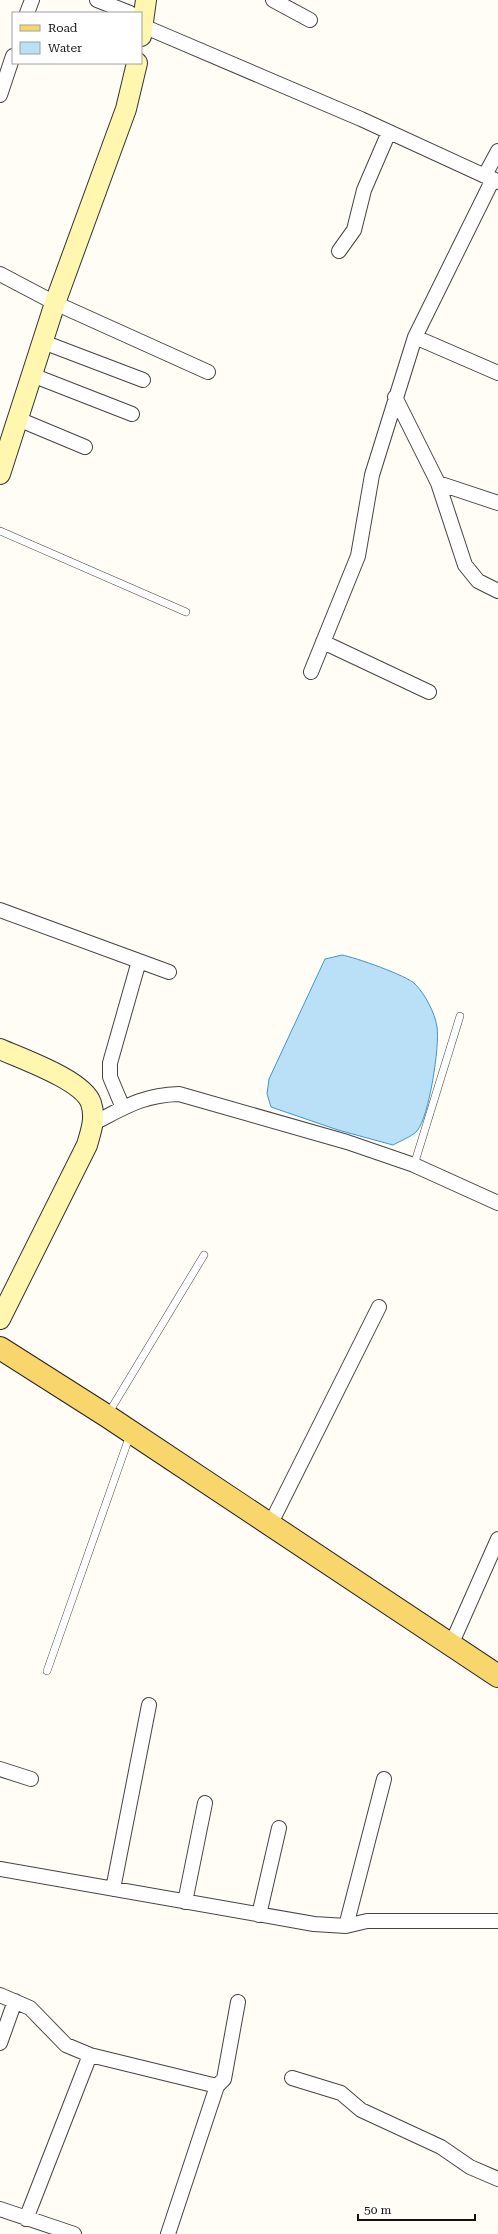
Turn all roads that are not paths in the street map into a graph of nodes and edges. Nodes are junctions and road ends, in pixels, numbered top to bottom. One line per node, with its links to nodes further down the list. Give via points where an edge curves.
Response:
1 (32, 0): 4 (street)
2 (97, 0): 5 (street)
3 (274, 0): 7 (street)
4 (27, 12)
5 (126, 12)
6 (142, 18): 11 (street)
7 (310, 20)
8 (12, 59): 10 (street)
9 (137, 64): 16 (main road, via 126,109)
10 (0, 95)
11 (389, 132): 13 (street); 14 (street, via 364,190 354,230)
12 (498, 151): 13 (street)
13 (492, 178): 17 (street)
14 (339, 251)
15 (0, 274): 16 (street)
16 (55, 303): 18 (main road); 19 (street)
17 (415, 337): 20 (street); 23 (street)
18 (43, 342): 21 (main road); 22 (street)
19 (208, 372)
20 (498, 373)
21 (32, 375): 24 (street); 25 (main road)
22 (143, 380)
23 (395, 396): 28 (street); 33 (street, via 372,475 358,556)
24 (132, 414)
25 (18, 418): 26 (street); 27 (main road)
26 (85, 447)
27 (0, 474)
28 (438, 483): 29 (street); 31 (street, via 465,565 478,581)
29 (498, 503)
30 (0, 531): 32 (lane)
31 (498, 591)
32 (186, 612)
33 (323, 642): 34 (street); 35 (street)
34 (311, 672)
35 (429, 692)
36 (0, 910): 37 (street)
37 (140, 961): 38 (street); 41 (street, via 110,1063 110,1077)
38 (169, 972)
39 (460, 1016): 43 (lane)
40 (0, 1049): 42 (main road, via 54,1072 78,1087 91,1102)
41 (123, 1108): 42 (street); 43 (street, via 146,1098 178,1094 347,1142)
42 (94, 1123): 47 (main road, via 87,1145)
43 (414, 1165): 44 (street)
44 (498, 1203)
45 (204, 1255): 49 (lane)
46 (379, 1307): 51 (street)
47 (0, 1319)
48 (0, 1348): 49 (main road)
49 (107, 1416): 50 (main road)
50 (131, 1432): 51 (main road); 54 (lane)
51 (270, 1525): 53 (main road)
52 (498, 1539): 53 (street)
53 (451, 1645): 55 (main road)
54 (47, 1671)
55 (498, 1676)
56 (149, 1706): 63 (street)
57 (0, 1769): 58 (street)
58 (31, 1779)
59 (384, 1779): 67 (street)
60 (205, 1803): 64 (street)
61 (279, 1828): 65 (street)
62 (0, 1869): 63 (street)
63 (113, 1889): 64 (street)
64 (185, 1902): 65 (street)
65 (259, 1915): 67 (street, via 314,1924)
66 (498, 1921): 67 (street, via 367,1921)
67 (346, 1926)
68 (0, 1995): 69 (street)
69 (15, 2001): 71 (street); 72 (street, via 39,2015 66,2045)
70 (238, 2002): 74 (street, via 224,2079)
71 (0, 2043)
72 (90, 2055): 74 (street); 77 (street)
73 (292, 2078): 75 (street, via 341,2093 361,2110 441,2147 470,2167)
74 (217, 2086): 79 (street)
75 (498, 2179)
76 (0, 2208): 77 (street)
77 (26, 2219): 78 (street)
78 (74, 2234)
79 (168, 2234)

